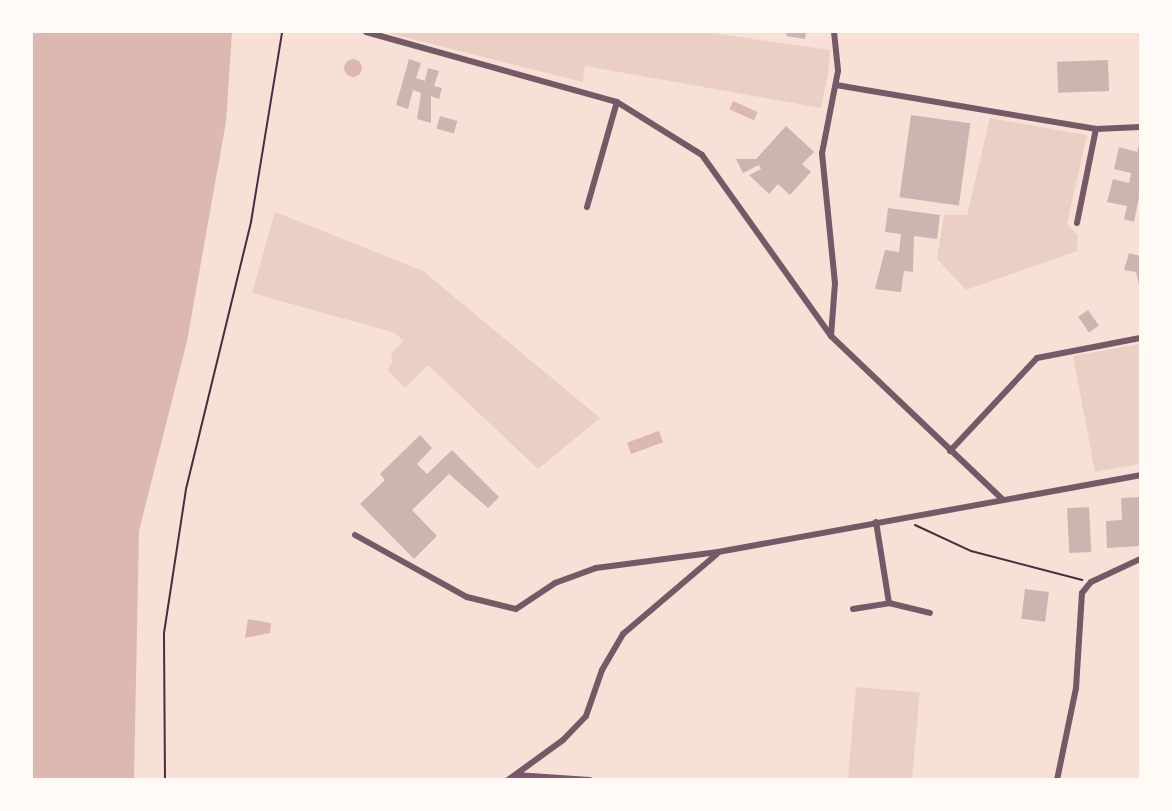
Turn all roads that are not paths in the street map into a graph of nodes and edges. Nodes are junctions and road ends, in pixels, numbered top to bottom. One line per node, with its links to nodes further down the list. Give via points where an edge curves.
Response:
1 (366, 32): 4 (street)
2 (834, 32): 3 (street)
3 (836, 85): 6 (street); 9 (street, via 822,153 835,283)
4 (617, 102): 7 (street); 9 (street, via 702,155)
5 (1140, 127): 6 (street)
6 (1096, 129): 8 (street)
7 (587, 207)
8 (1077, 223)
9 (831, 336): 11 (street)
10 (1140, 338): 11 (street, via 1037,358)
11 (950, 451): 13 (street)
12 (1140, 475): 13 (street)
13 (1002, 499): 14 (street)
14 (876, 522): 16 (street); 18 (street)
15 (355, 535): 16 (street, via 467,597 516,609 555,583 596,568)
16 (718, 552): 21 (street, via 623,634 602,670 586,716)
17 (1140, 559): 24 (street, via 1091,582 1082,593 1076,688)
18 (889, 603): 19 (street); 20 (street)
19 (853, 609)
20 (930, 613)
21 (515, 775): 22 (street); 23 (street)
22 (508, 780)
23 (590, 780)
24 (1057, 780)

